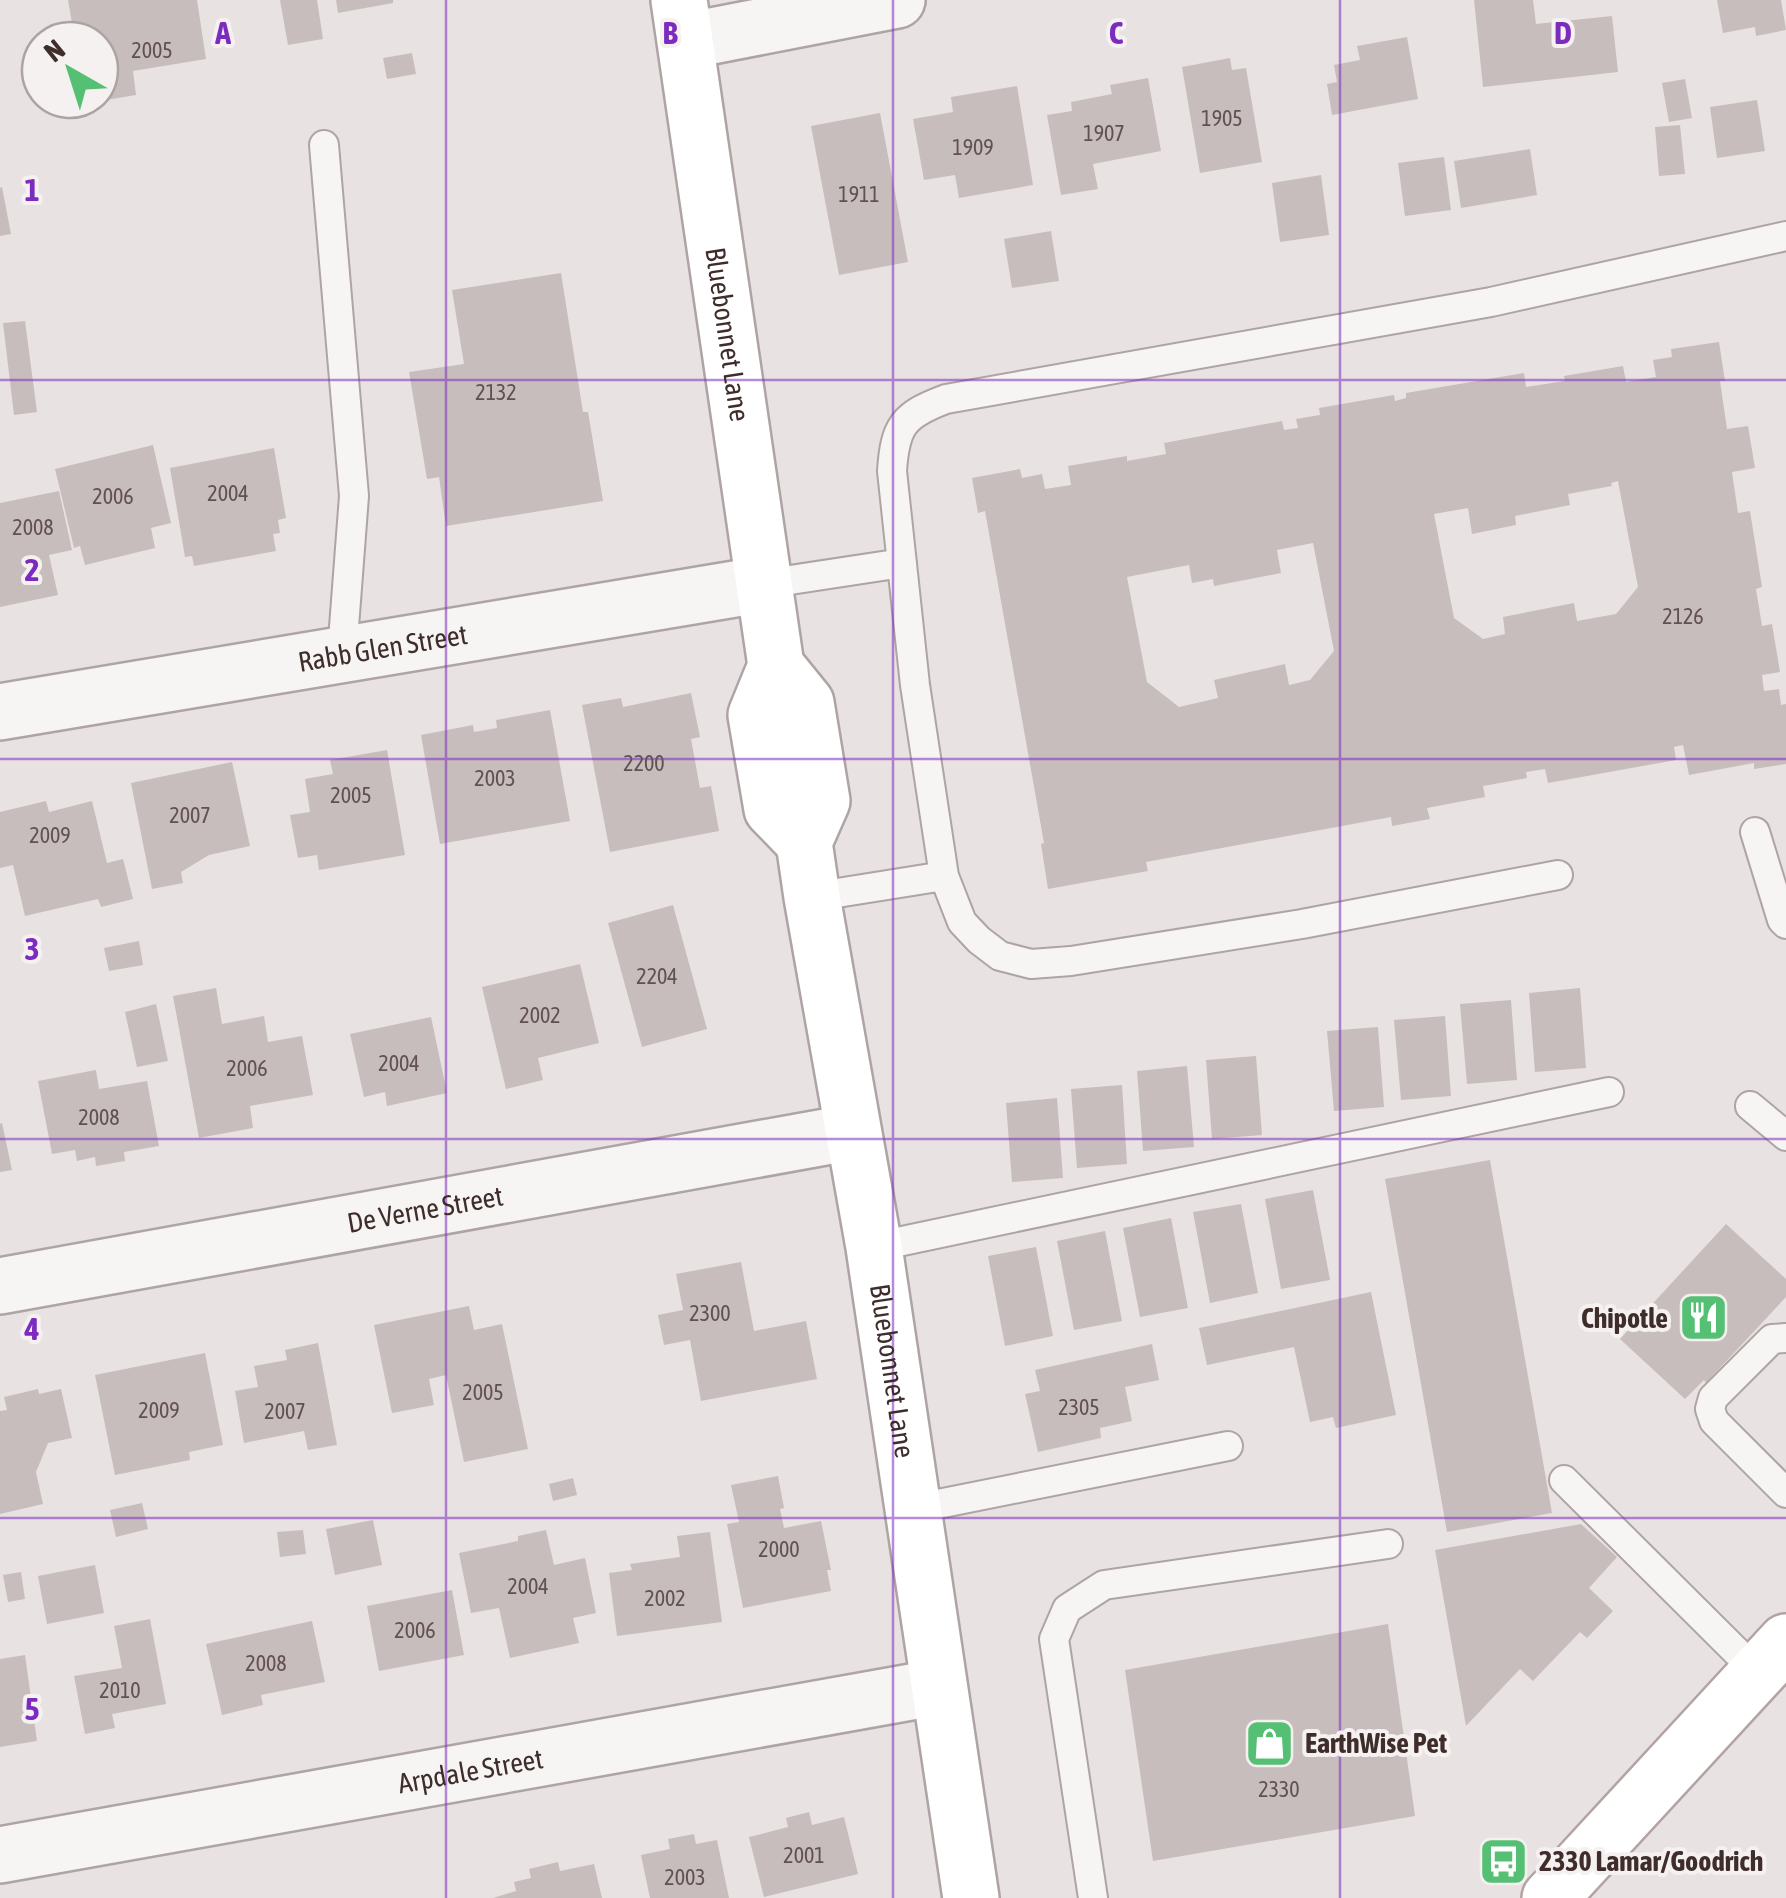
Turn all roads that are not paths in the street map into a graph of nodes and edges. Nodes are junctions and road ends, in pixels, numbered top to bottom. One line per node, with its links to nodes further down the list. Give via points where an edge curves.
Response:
1 (897, 0): 2 (street)
2 (683, 20): 6 (street, Bluebonnet Lane)
3 (324, 145): 7 (lane, via 354,496)
4 (1786, 236): 5 (lane, via 1491,302 925,406 894,443)
5 (902, 563): 6 (lane); 11 (lane)
6 (764, 584): 7 (street, Rabb Glen Street); 12 (street, Bluebonnet Lane, via 776,666 756,715 772,809 804,842)
7 (342, 653): 8 (street, Rabb Glen Street)
8 (0, 712)
9 (1756, 832): 13 (lane)
10 (1558, 875): 11 (lane, via 1302,924 1031,964 1000,956 979,940 962,922)
11 (944, 876): 12 (lane)
12 (812, 897): 16 (street, Bluebonnet Lane)
13 (1786, 924)
14 (1609, 1092): 18 (lane)
15 (1750, 1106): 17 (lane)
16 (853, 1132): 18 (street, Bluebonnet Lane); 19 (street, De Verne Street)
17 (1786, 1136)
18 (874, 1247): 24 (street, Bluebonnet Lane)
19 (0, 1286)
20 (1786, 1338): 23 (lane, via 1772,1339 1710,1410)
21 (1228, 1446): 24 (lane)
22 (1564, 1480): 26 (lane)
23 (1786, 1493)
24 (913, 1508): 27 (street, Bluebonnet Lane)
25 (1388, 1544): 30 (lane, via 1104,1585 1066,1609 1054,1639)
26 (1772, 1657): 31 (street)
27 (939, 1688): 28 (street, Arpdale Street); 29 (street, Bluebonnet Lane)
28 (0, 1855)
29 (971, 1898)
30 (1093, 1898)
31 (1550, 1898)

